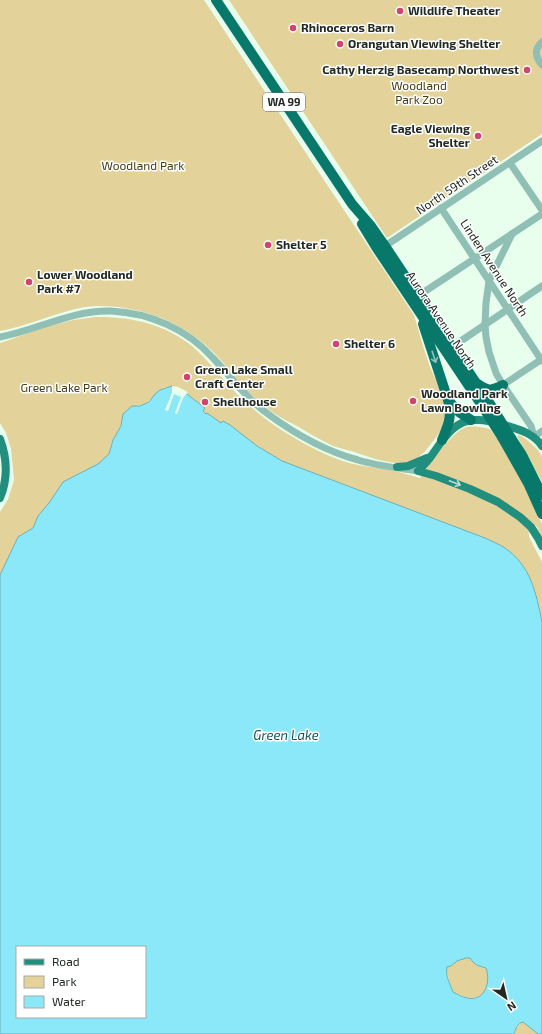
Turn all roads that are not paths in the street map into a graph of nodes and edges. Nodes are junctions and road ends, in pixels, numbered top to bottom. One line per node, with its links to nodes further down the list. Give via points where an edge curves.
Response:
1 (216, 0): 6 (highway, Aurora Avenue North / WA 99)
2 (542, 42): 3 (street, via 536,54)
3 (542, 65)
4 (542, 141): 5 (street, North 59th Street)
5 (510, 162): 7 (street, North 59th Street); 8 (street)
6 (352, 204): 11 (highway, Aurora Avenue North / WA 99); 16 (highway, Aurora Avenue North / WA 99, via 364,229)
7 (441, 208): 11 (street, North 59th Street); 12 (street, Linden Avenue North)
8 (542, 210)
9 (542, 214): 10 (street)
10 (512, 234): 12 (street); 13 (street)
11 (385, 246): 15 (highway, Aurora Avenue North / WA 99)
12 (474, 259): 13 (street, Linden Avenue North); 15 (street)
13 (489, 281): 17 (street, Linden Avenue North); 18 (street)
14 (542, 286): 17 (street)
15 (418, 296): 20 (highway, Aurora Avenue North / WA 99)
16 (416, 308): 24 (highway, one-way to 24, via 430,342); 27 (highway, Aurora Avenue North / WA 99, bridge)
17 (508, 309): 18 (street); 21 (street, Linden Avenue North)
18 (485, 324): 20 (street); 23 (street, via 489,352)
19 (0, 337): 33 (street, via 88,312 116,311 150,318 176,329 198,344 249,398 266,413 302,436 352,459)
20 (452, 347): 22 (highway, Aurora Avenue North / WA 99)
21 (542, 360): 23 (street)
22 (476, 382): 23 (highway, via 490,390); 27 (highway, Aurora Avenue North / WA 99, bridge, via 494,410)
23 (503, 385): 28 (street, via 531,426)
24 (448, 400): 25 (highway); 30 (highway, via 450,416)
25 (471, 420): 28 (main road, via 484,420 522,430); 30 (main road, via 455,427)
26 (542, 431): 28 (street)
27 (506, 437): 35 (highway, Aurora Avenue North / WA 99, via 522,455); 37 (highway, Aurora Avenue North / WA 99)
28 (534, 437): 31 (main road)
29 (0, 439): 36 (main road, via 6,466)
30 (442, 440): 32 (main road)
31 (542, 446)
32 (431, 456): 33 (main road, via 408,466); 34 (main road)
33 (397, 467): 34 (street)
34 (418, 471): 38 (main road, one-way to 38, via 470,489 498,502 531,527)
35 (542, 494)
36 (0, 498)
37 (542, 514)
38 (542, 546)

